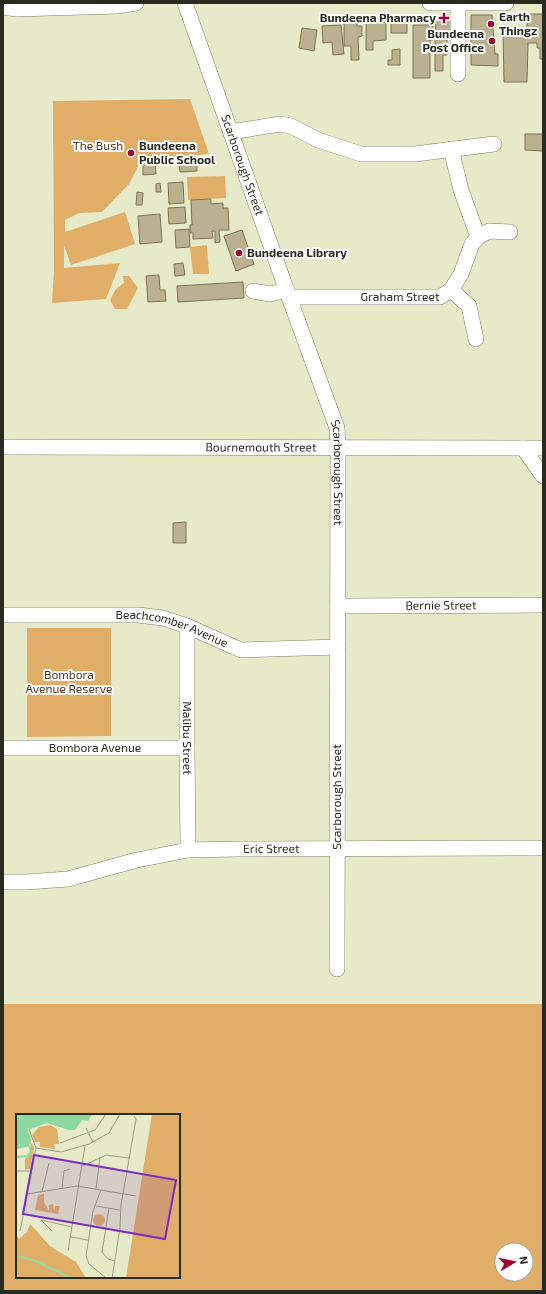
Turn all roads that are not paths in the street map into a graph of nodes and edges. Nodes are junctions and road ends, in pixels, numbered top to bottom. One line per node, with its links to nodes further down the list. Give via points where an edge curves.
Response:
1 (136, 3): 6 (street)
2 (185, 3): 8 (street, Scarborough Street)
3 (430, 3): 4 (street)
4 (458, 3): 5 (street); 7 (street)
5 (506, 3)
6 (3, 8)
7 (458, 74)
8 (231, 132): 10 (street, via 280,124 361,154 415,154); 15 (street, Scarborough Street)
9 (494, 144): 10 (street)
10 (451, 149): 12 (street, via 461,190)
11 (510, 232): 12 (street, via 489,231)
12 (478, 238): 13 (street, via 472,244 461,274)
13 (451, 290): 15 (street, Graham Street, via 440,298); 16 (street, Graham Street, via 469,306)
14 (253, 291): 15 (street, Graham Street)
15 (288, 294): 18 (street, Scarborough Street, via 337,428)
16 (476, 339)
17 (3, 447): 18 (street, Bournemouth Street)
18 (338, 448): 19 (street, Bournemouth Street); 23 (street, Scarborough Street)
19 (523, 448): 20 (street, Bournemouth Street); 21 (street)
20 (543, 448)
21 (543, 476)
22 (543, 605): 23 (street, Bernie Street)
23 (338, 606): 26 (street, Scarborough Street)
24 (3, 615): 25 (street, Beachcomber Avenue, via 138,615 163,618)
25 (187, 626): 26 (street, Beachcomber Avenue, via 241,650); 28 (street, Malibu Street)
26 (338, 647): 29 (street, Scarborough Street)
27 (3, 748): 28 (street, Bombora Avenue)
28 (187, 748): 31 (street, Malibu Street)
29 (336, 848): 30 (street, Eric Street); 31 (street, Eric Street); 33 (street, Scarborough Street)
30 (543, 848)
31 (188, 850): 32 (street, Eric Street, via 137,860 68,879)
32 (3, 882)
33 (337, 969)

